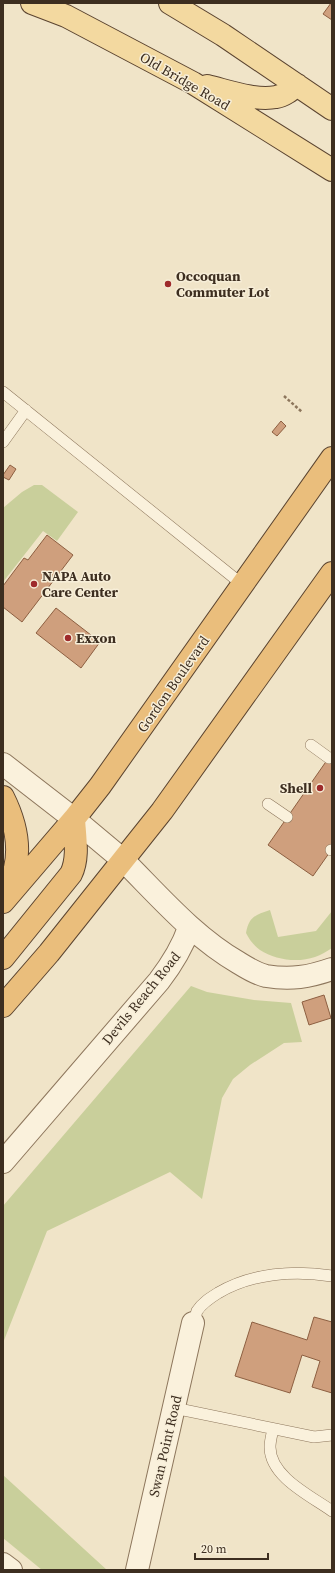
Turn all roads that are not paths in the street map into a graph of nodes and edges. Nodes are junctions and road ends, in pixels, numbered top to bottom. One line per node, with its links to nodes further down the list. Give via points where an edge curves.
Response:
1 (32, 3): 3 (main road, Old Bridge Road, via 66,16)
2 (170, 3): 4 (main road, via 223,34)
3 (193, 83): 4 (main road, via 261,99 288,93); 6 (main road, Old Bridge Road)
4 (297, 85): 5 (main road)
5 (332, 109)
6 (332, 170)
7 (3, 392): 8 (lane)
8 (26, 410): 9 (lane); 12 (lane)
9 (3, 442)
10 (332, 458): 12 (highway, Gordon Boulevard)
11 (332, 573): 20 (highway, via 162,811)
12 (243, 585): 19 (highway, Gordon Boulevard)
13 (311, 745): 14 (lane)
14 (329, 758)
15 (3, 764): 19 (street)
16 (3, 797): 21 (highway, via 17,842 15,869)
17 (268, 804): 18 (lane)
18 (287, 818)
19 (74, 819): 20 (street); 21 (highway, Gordon Boulevard); 23 (highway, via 76,857 71,874)
20 (123, 860): 22 (street); 25 (highway)
21 (3, 901)
22 (190, 928): 24 (street, via 231,959 265,976 310,977); 26 (street, Devils Reach Road, via 178,955 159,981)
23 (3, 958)
24 (332, 969)
25 (3, 1006)
26 (3, 1162)
27 (332, 1276): 28 (lane, via 290,1274 240,1282 207,1299)
28 (193, 1322): 29 (street, Swan Point Road)
29 (174, 1408): 30 (lane); 35 (street, Swan Point Road)
30 (274, 1429): 31 (lane, via 314,1437); 32 (lane, via 270,1447 275,1465 290,1482)
31 (332, 1435)
32 (332, 1510)
33 (3, 1564): 34 (street)
34 (10, 1570)
35 (137, 1570)

